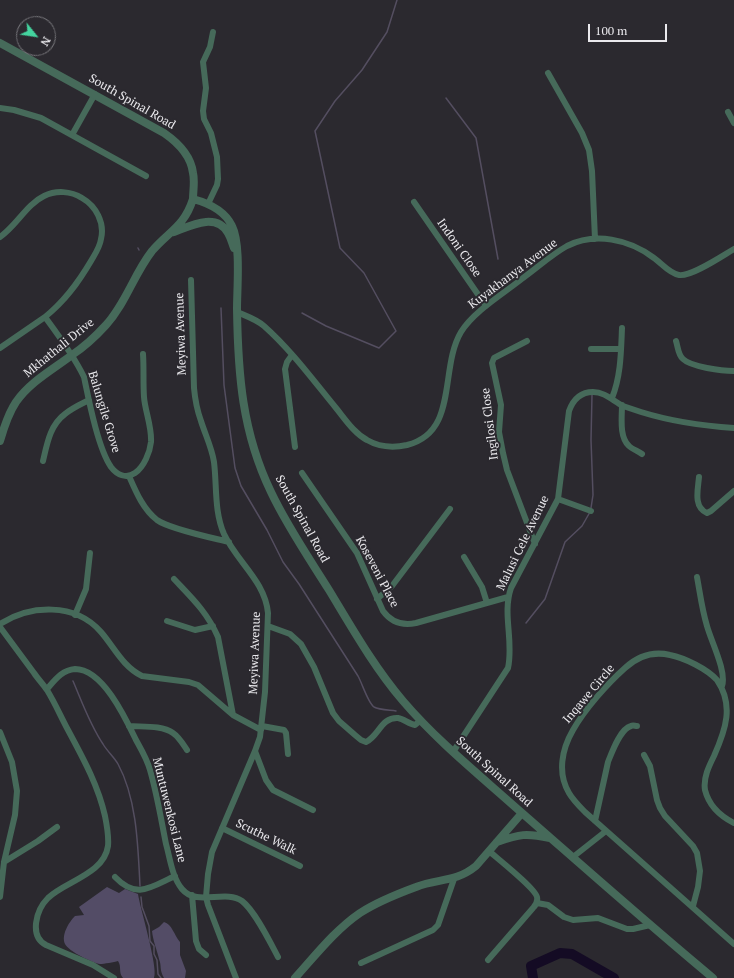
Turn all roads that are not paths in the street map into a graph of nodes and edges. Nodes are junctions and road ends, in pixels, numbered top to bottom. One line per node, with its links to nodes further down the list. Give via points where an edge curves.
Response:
1 (213, 32): 12 (street, via 203,62 206,88 203,116 211,133 217,157 218,179)
2 (0, 43): 4 (street, South Spinal Road)
3 (548, 73): 15 (street, via 590,150)
4 (95, 94): 8 (street); 10 (street, South Spinal Road, via 164,133 178,144 193,173)
5 (0, 108): 8 (street, via 41,118)
6 (728, 112): 7 (street)
7 (734, 123)
8 (72, 135): 9 (street)
9 (146, 176)
10 (192, 199): 12 (street, South Spinal Road); 13 (street, Mkhathali Drive, via 187,214)
11 (414, 202): 19 (street, Indoni Close)
12 (208, 204): 17 (street, South Spinal Road, via 231,223)
13 (170, 233): 17 (street, via 201,222 220,224 228,233); 29 (street, Mkhathali Drive, via 146,259 122,303 106,325)
14 (0, 237): 21 (street, via 34,203 51,193 72,193 97,211 102,229 102,239 97,251 73,290)
15 (595, 238): 16 (street, Kuyakhanya Avenue, via 612,239 634,246 673,273 680,275 697,270); 19 (street, Kuyakhanya Avenue, via 566,247)
16 (734, 249)
17 (237, 256): 20 (street, South Spinal Road)
18 (191, 280): 47 (street, Meyiwa Avenue, via 194,388 214,462 221,525)
19 (486, 306): 30 (street, Kuyakhanya Avenue, via 468,322 455,346 442,415 431,432 413,443 387,447 361,436)
20 (237, 312): 30 (street, Kuyakhanya Avenue, via 264,326); 64 (street, South Spinal Road, via 239,374 244,411 250,439 270,492 380,672)
21 (45, 317): 25 (street); 29 (street, Balungile Grove)
22 (622, 328): 27 (street)
23 (527, 340): 48 (street, Ingilosi Close, via 494,358 492,364 501,405 499,432 503,453)
24 (676, 341): 31 (street, via 679,353 690,363)
25 (0, 348)
26 (591, 349): 27 (street)
27 (621, 349): 32 (street)
28 (143, 354): 41 (street, via 144,397 151,442 140,468)
29 (72, 355): 33 (street, Balungile Grove, via 84,377); 36 (street, Mkhathali Drive, via 37,380 17,401)
30 (292, 355): 37 (street, via 285,369)
31 (734, 371)
32 (612, 398): 34 (street, Malusi Cele Avenue); 44 (street, Malusi Cele Avenue, via 591,392 582,394 572,405)
33 (89, 400): 39 (street, via 59,419 50,435); 41 (street, Balungile Grove, via 98,436 108,461 115,472)
34 (622, 405): 35 (street, Malusi Cele Avenue, via 674,420); 38 (street, via 622,430 626,444)
35 (734, 428)
36 (0, 441)
37 (295, 447)
38 (642, 454)
39 (43, 461)
40 (302, 473): 54 (street, Koseveni Place, via 357,553)
41 (129, 476): 47 (street, via 143,505 158,521)
42 (698, 477): 43 (street, via 698,504 703,511 712,511)
43 (734, 491)
44 (558, 499): 46 (street); 48 (street, Malusi Cele Avenue)
45 (450, 509): 54 (street, via 392,586)
46 (591, 511)
47 (229, 542): 60 (street, Meyiwa Avenue, via 263,593 267,605)
48 (535, 544): 53 (street, Malusi Cele Avenue)
49 (90, 552): 56 (street, via 86,589)
50 (464, 557): 55 (street, via 482,587)
51 (697, 577): 61 (street, via 706,626 722,672)
52 (174, 579): 59 (street, via 199,604)
53 (508, 597): 55 (street, Koseveni Place); 71 (street, Malusi Cele Avenue, via 508,668)
54 (377, 599): 55 (street, Koseveni Place, via 390,618 408,625)
55 (487, 603)
56 (75, 615): 58 (street, via 58,610 36,610 15,616); 63 (street, via 100,630 123,661 136,673 198,685)
57 (167, 621): 59 (street, via 195,630)
58 (0, 626): 62 (street)
59 (213, 626): 63 (street, via 220,644)
60 (268, 626): 64 (street, via 290,634 301,644 334,714 361,740 370,740 389,719 398,718 416,725); 67 (street, Meyiwa Avenue)
61 (722, 686): 76 (street, Inqawe Circle, via 714,676 697,666 660,653 639,658 613,680 575,726 562,758 562,772 569,793); 77 (street, Inqawe Circle, via 729,700 730,712 708,768 705,789 714,809)
62 (47, 689): 65 (street, Muntuwenkosi Lane, via 57,677 67,671 75,669 88,673 111,695); 101 (street, via 97,787 107,827 108,844 106,854 94,868 45,902 36,924 36,935 46,945 93,965)
63 (233, 715): 67 (street)
64 (421, 720): 71 (street, South Spinal Road)
65 (130, 726): 69 (street, via 167,730 180,739); 87 (street, Muntuwenkosi Lane, via 150,769)
66 (637, 726): 76 (street, via 631,726 621,735 608,762)
67 (261, 728): 70 (street, Meyiwa Avenue); 72 (street, via 284,730)
68 (0, 732): 85 (street, via 12,762 17,791 15,814)
69 (187, 750)
70 (255, 751): 74 (street, via 272,790); 79 (street, Meyiwa Avenue)
71 (453, 752): 75 (street, South Spinal Road)
72 (288, 754)
73 (644, 755): 94 (street, via 650,766 660,808 697,853 700,871)
74 (313, 810)
75 (522, 813): 81 (street, South Spinal Road); 82 (street)
76 (595, 821): 80 (street, Inqawe Circle)
77 (734, 823)
78 (57, 827): 85 (street)
79 (222, 828): 86 (street, Scuthe Walk); 92 (street, Meyiwa Avenue, via 209,864)
80 (606, 830): 84 (street); 94 (street, Inqawe Circle)
81 (551, 839): 82 (street, via 525,835 513,836); 84 (street, South Spinal Road)
82 (496, 843): 83 (street)
83 (489, 851): 89 (street, via 470,871); 93 (street, via 531,889)
84 (573, 857): 95 (street, South Spinal Road)
85 (4, 862): 91 (street)
86 (300, 866)
87 (175, 876): 88 (street, Muntuwenkosi Lane, via 142,890 133,890); 90 (street, Muntuwenkosi Lane, via 182,888)
88 (115, 877)
89 (454, 879): 100 (street, via 438,926); 103 (street, via 417,886 368,908 341,929)
90 (192, 895): 92 (street); 97 (street, via 196,941 199,949)
91 (0, 897)
92 (206, 897): 98 (street, via 228,896 242,901); 102 (street, Meyiwa Avenue, via 212,920)
93 (537, 903): 95 (street, via 548,905 572,920 598,918 627,929); 99 (street)
94 (693, 906): 96 (street, Inqawe Circle)
95 (650, 925): 104 (street, South Spinal Road)
96 (734, 944)
97 (206, 955)
98 (278, 957)
99 (488, 960)
100 (361, 963)
101 (114, 978)
102 (236, 978)
103 (295, 978)
104 (712, 978)

